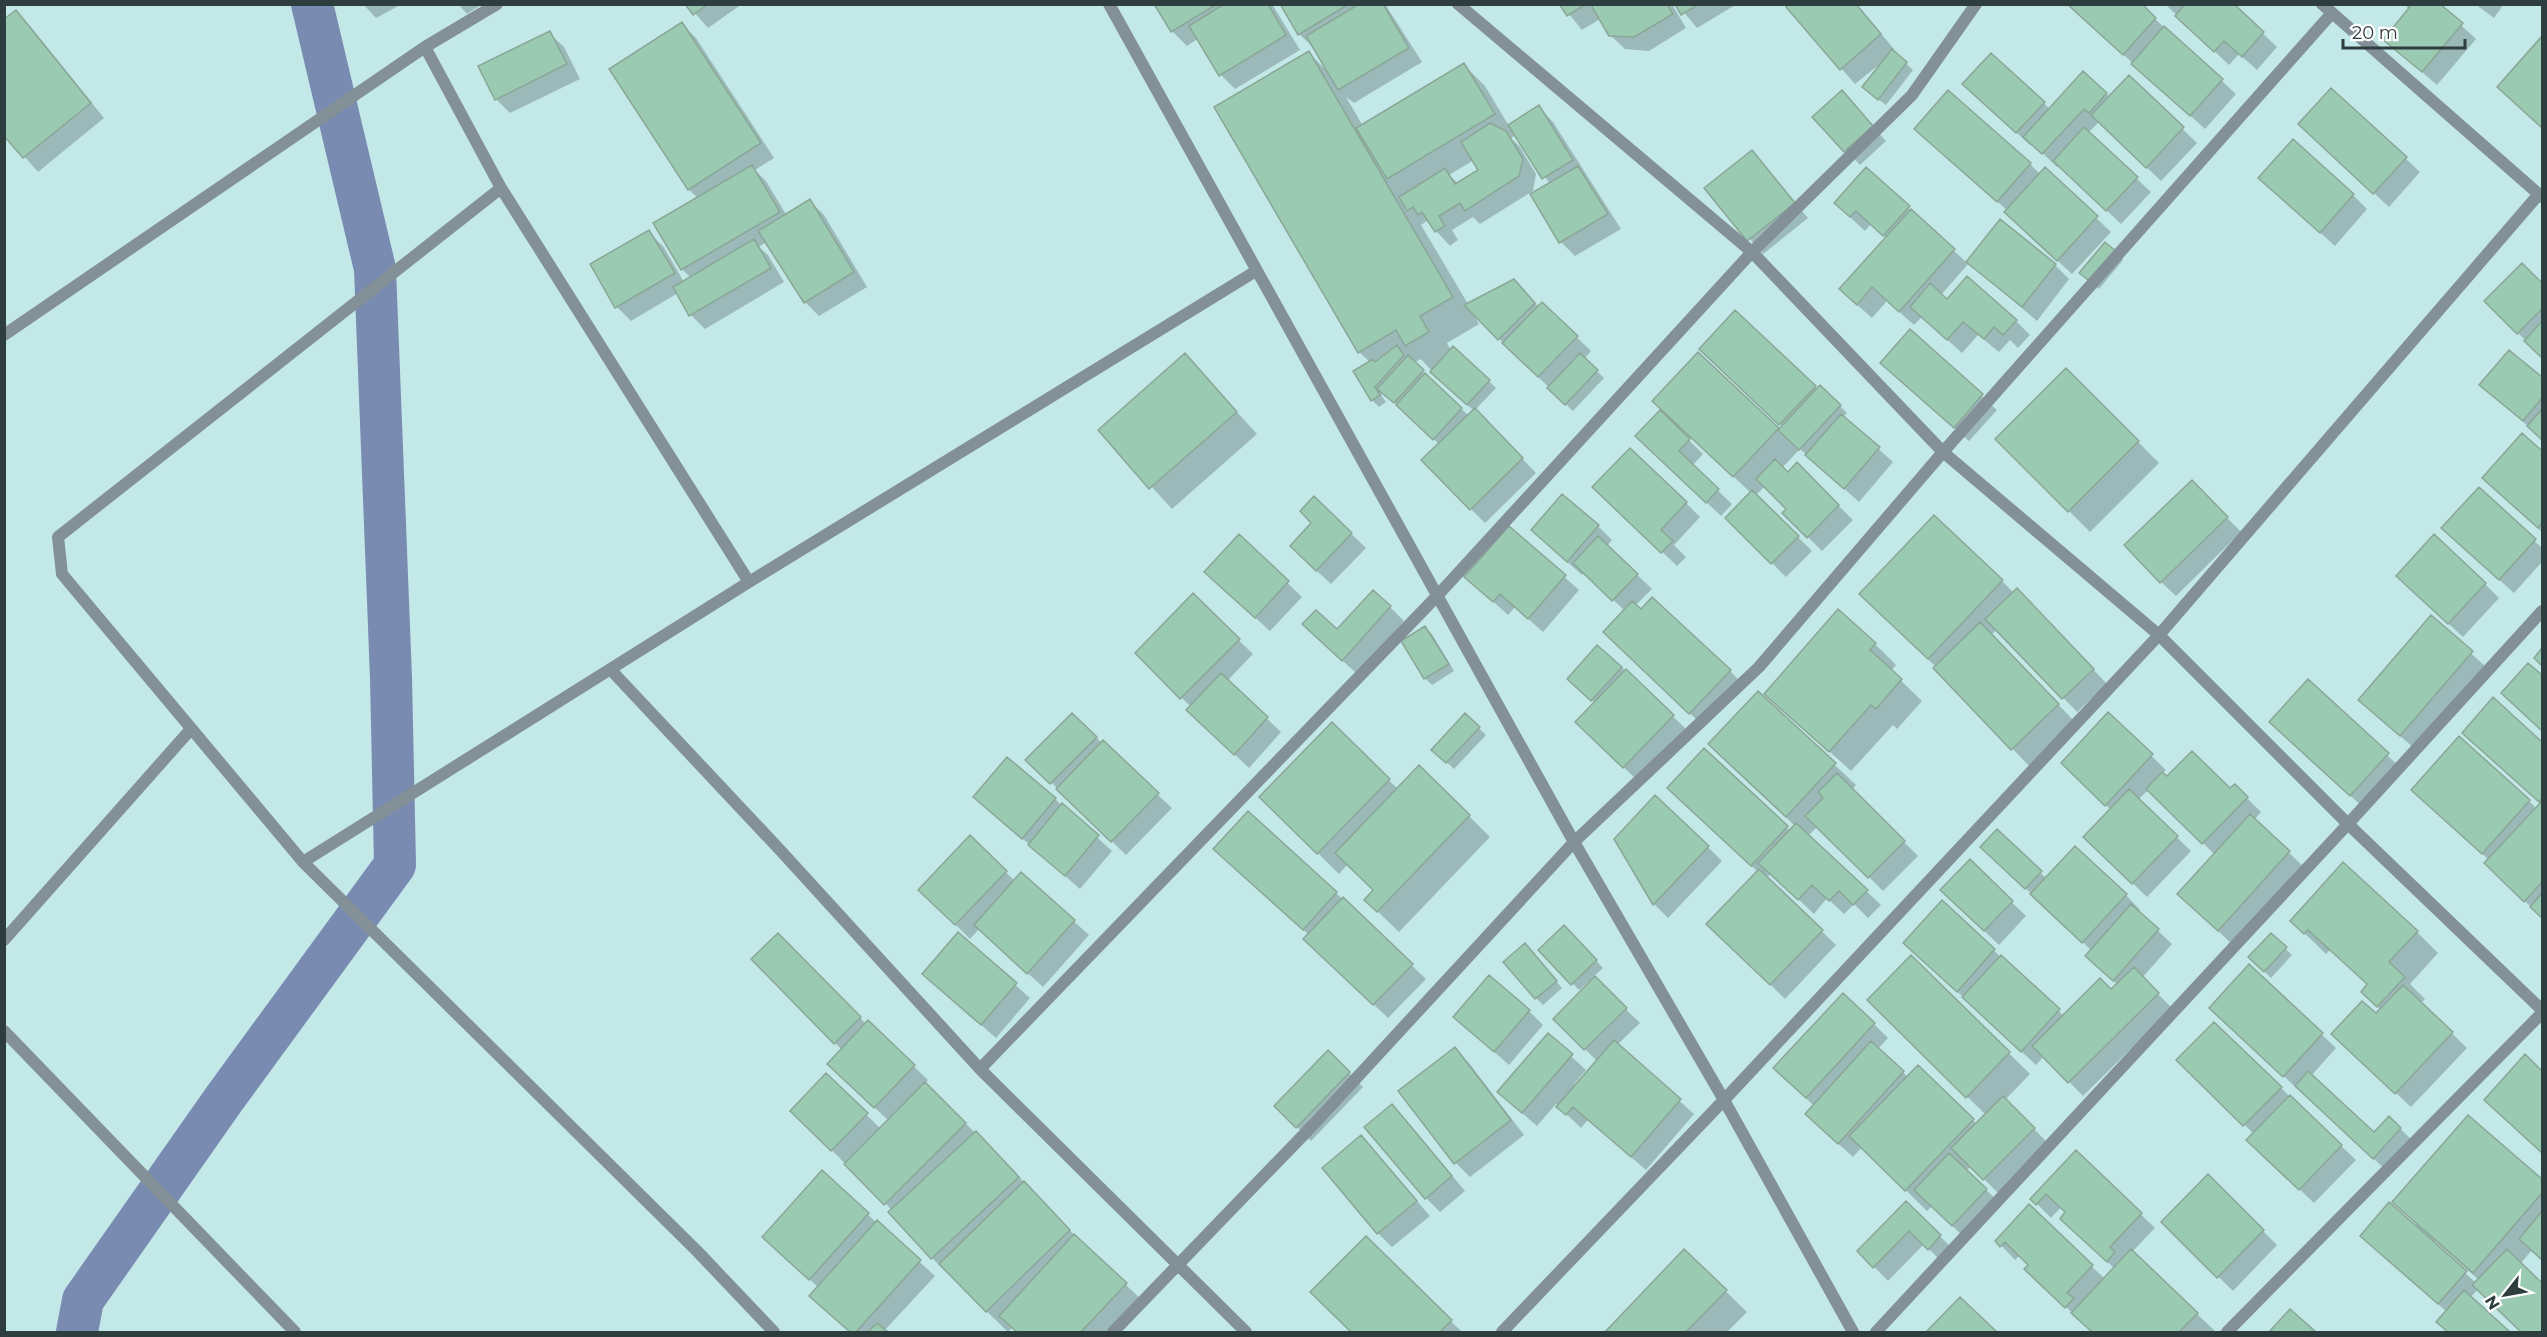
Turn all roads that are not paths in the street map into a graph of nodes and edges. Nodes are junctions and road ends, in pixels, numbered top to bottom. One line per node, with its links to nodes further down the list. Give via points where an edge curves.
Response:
1 (497, 4): 6 (street)
2 (1109, 4): 10 (street)
3 (1458, 4): 9 (street)
4 (1976, 4): 9 (street, via 1912,95)
5 (2327, 9): 8 (street); 12 (street)
6 (425, 47): 7 (street); 11 (street)
7 (501, 188): 13 (street); 18 (street, via 58,537 62,574)
8 (2541, 196): 16 (street)
9 (1752, 252): 12 (street); 14 (street)
10 (1256, 271): 13 (street); 14 (street)
11 (4, 335)
12 (1944, 452): 16 (street); 20 (street, via 1759,668)
13 (749, 582): 17 (street)
14 (1438, 595): 20 (street); 25 (street)
15 (2542, 611): 19 (street)
16 (2158, 634): 19 (street); 26 (street)
17 (610, 669): 21 (street); 25 (street)
18 (191, 729): 21 (street); 22 (street)
19 (2348, 824): 23 (street); 34 (street)
20 (1574, 842): 26 (street); 27 (street)
21 (303, 862): 29 (street)
22 (4, 940)
23 (2542, 1011): 35 (street)
24 (4, 1031): 28 (street)
25 (980, 1069): 27 (street)
26 (1724, 1100): 32 (street); 33 (street)
27 (1177, 1266): 30 (street); 31 (street)
28 (295, 1332)
29 (774, 1332)
30 (1113, 1332)
31 (1246, 1332)
32 (1502, 1332)
33 (1853, 1332)
34 (1876, 1332)
35 (2227, 1332)

